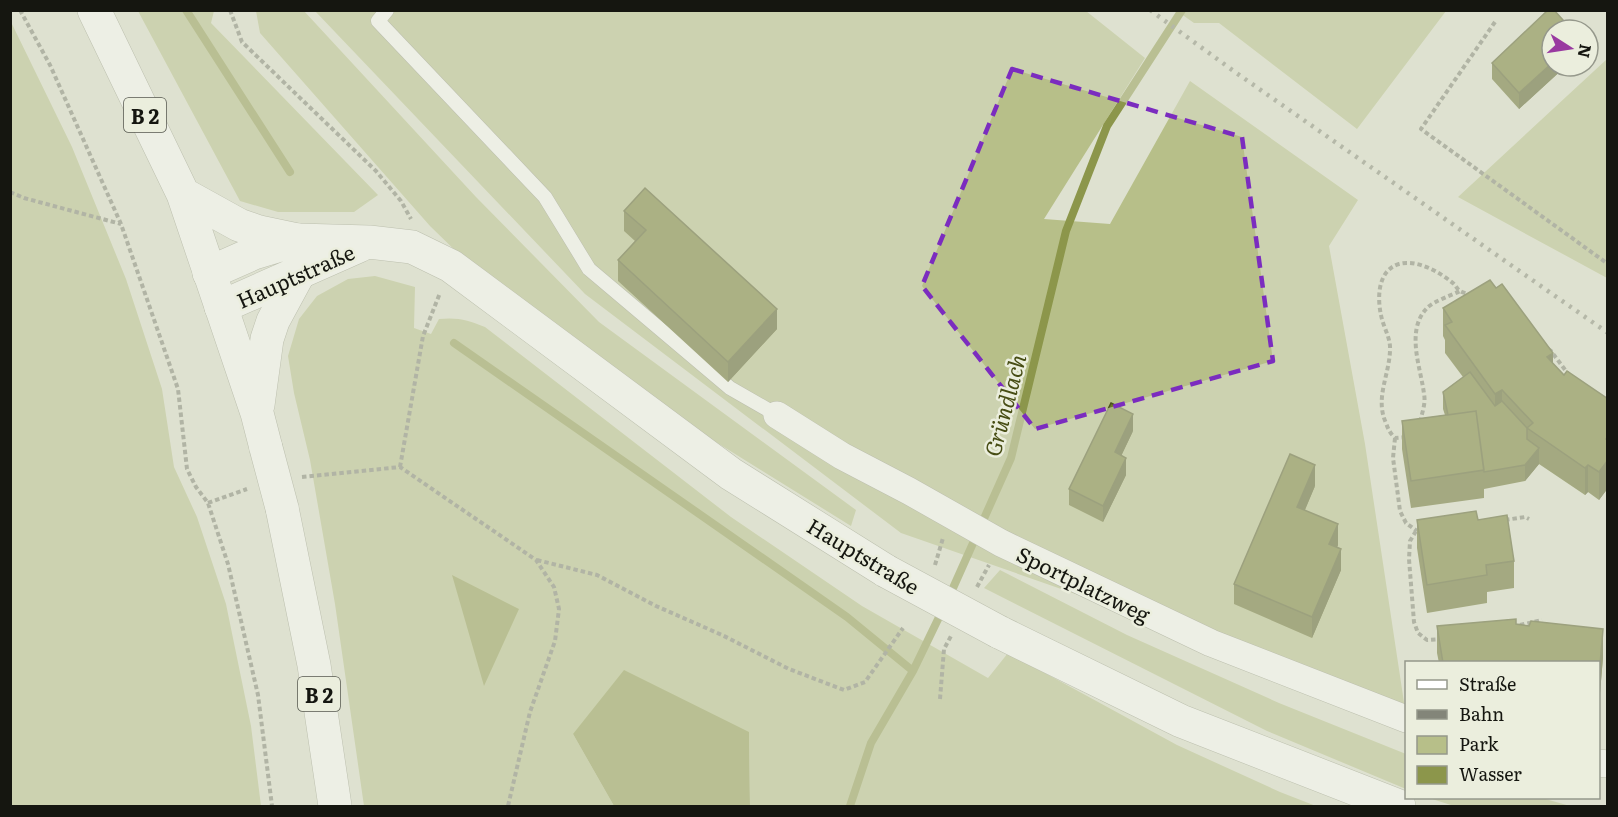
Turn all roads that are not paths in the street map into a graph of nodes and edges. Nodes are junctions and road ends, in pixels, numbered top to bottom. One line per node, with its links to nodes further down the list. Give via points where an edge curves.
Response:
1 (94, 10): 3 (street, B 2)
2 (387, 10): 10 (lane, via 378,21 545,197 589,269 730,388)
3 (183, 194): 4 (street, via 239,225); 6 (street, B 2)
4 (297, 240): 5 (street, Hauptstraße); 6 (street, Hauptstraße)
5 (369, 242): 7 (street, Hauptstraße); 13 (street, Hauptstraße, bridge, via 412,247 451,266 731,474 886,570 999,632 1181,721)
6 (209, 273): 8 (street, B 2)
7 (299, 273): 8 (street, Hauptstraße); 9 (street, via 267,339)
8 (221, 307): 9 (street, B 2)
9 (257, 413): 12 (street, B 2, bridge, via 282,508 314,665)
10 (777, 415): 11 (street, Sportplatzweg, via 842,456 1001,543 1211,643)
11 (1405, 718)
12 (335, 807)
13 (1399, 807)

